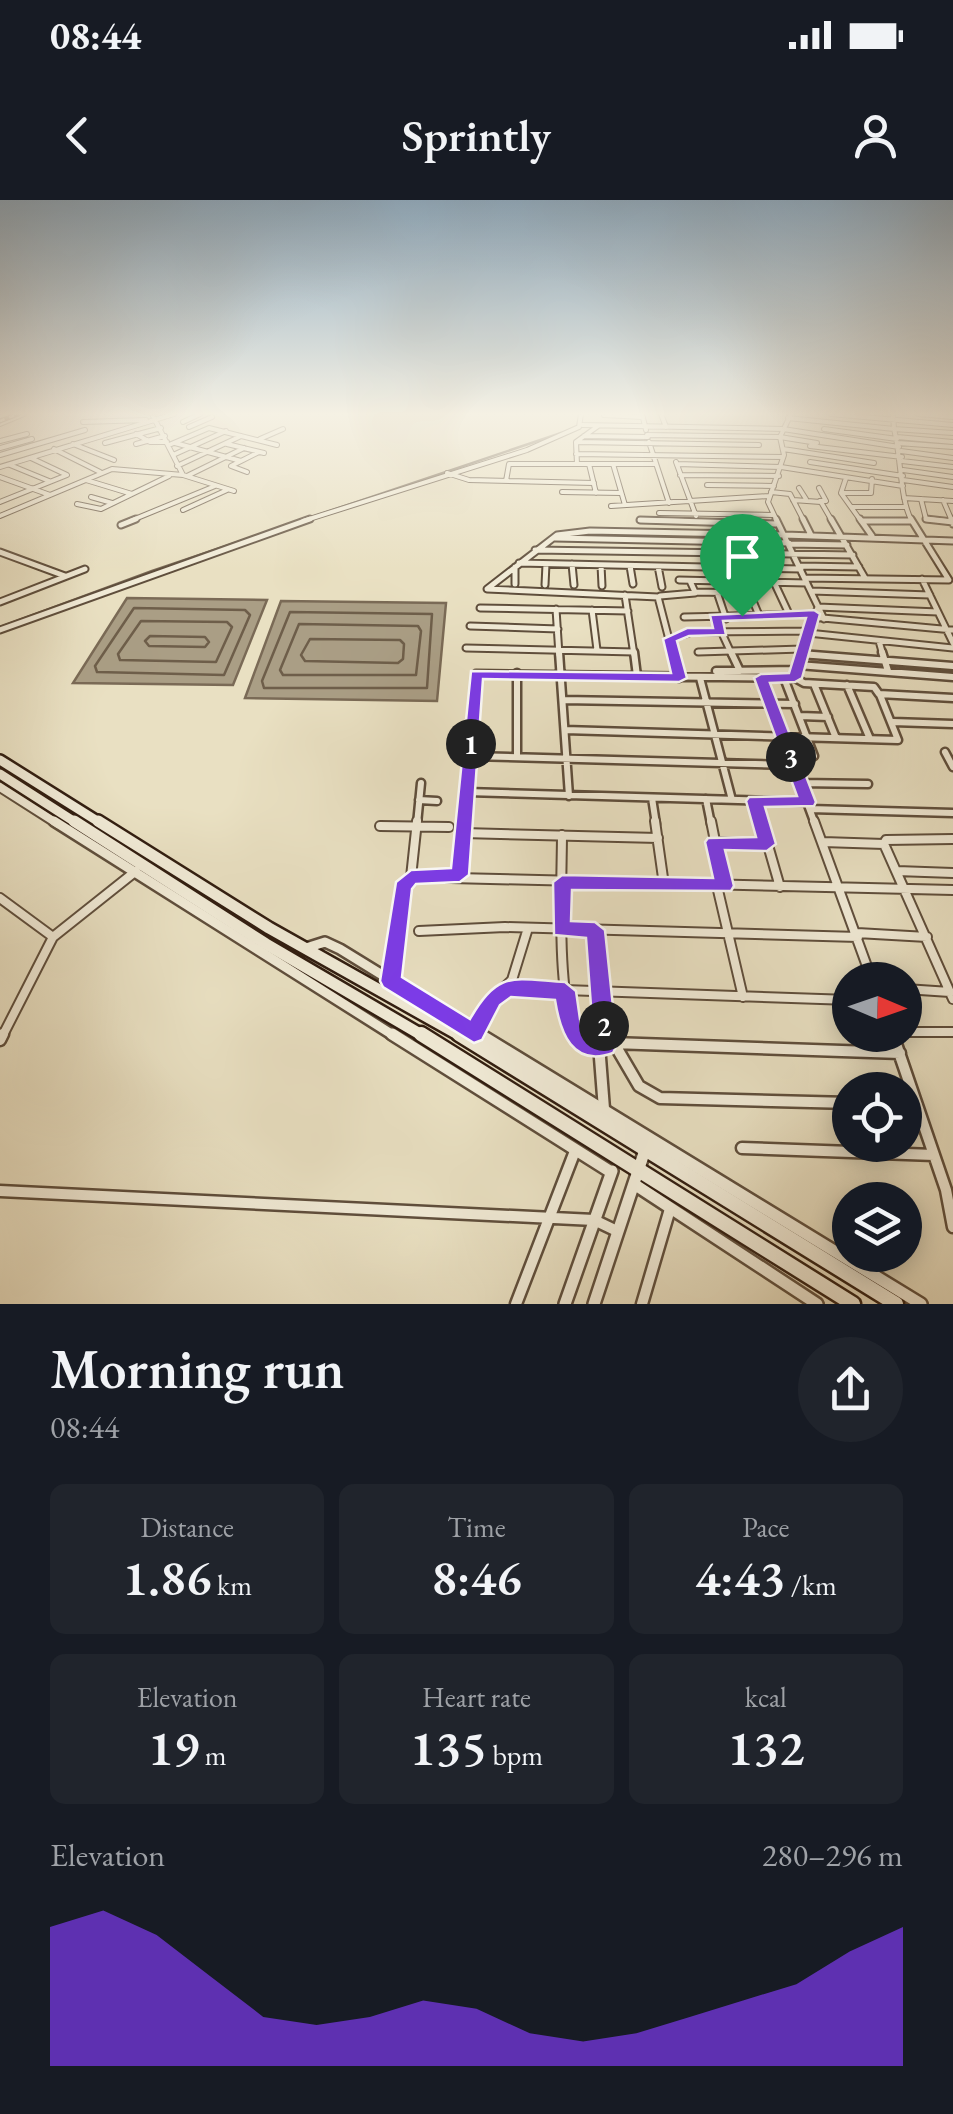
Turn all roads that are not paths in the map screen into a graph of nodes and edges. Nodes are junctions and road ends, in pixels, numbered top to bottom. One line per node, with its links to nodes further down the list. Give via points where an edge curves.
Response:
1 (12, 466): 34 (street)
2 (49, 466): 34 (street, via 68,474)
3 (86, 466): 22 (street)
4 (178, 466): 26 (street)
5 (207, 466): 26 (street)
6 (232, 466): 19 (street)
7 (472, 466): 23 (street)
8 (509, 466): 33 (street)
9 (589, 466): 36 (street)
10 (614, 466): 49 (street)
11 (656, 466): 64 (street)
12 (677, 466): 24 (street)
13 (730, 466): 18 (street)
14 (809, 466): 20 (street)
15 (833, 466): 21 (street)
16 (874, 466): 21 (street)
17 (902, 466): 31 (street)
18 (781, 467): 20 (street); 27 (street)
19 (247, 472)
20 (806, 472): 30 (street)
21 (874, 472): 31 (street); 35 (street)
22 (101, 473): 25 (street, via 118,468); 32 (street)
23 (447, 473): 33 (street); 147 (street)
24 (680, 475): 27 (street); 63 (street)
25 (170, 476): 26 (street); 51 (street)
26 (184, 476): 40 (street)
27 (779, 476): 46 (street)
28 (0, 477): 37 (street)
29 (953, 477): 31 (street)
30 (846, 478): 35 (street); 50 (street)
31 (903, 478): 35 (street); 39 (street); 54 (street)
32 (86, 480): 51 (street); 52 (street)
33 (506, 480): 36 (street)
34 (50, 482): 44 (street)
35 (872, 482): 50 (street, via 871,493)
36 (594, 483): 48 (street)
37 (15, 484): 44 (street); 45 (street)
38 (707, 484): 46 (street)
39 (931, 484): 41 (street); 58 (street)
40 (216, 486): 71 (street, via 231,490); 82 (street)
41 (953, 487)
42 (799, 488): 57 (street)
43 (818, 488): 60 (street, via 826,500)
44 (32, 489): 52 (street); 62 (street)
45 (0, 490)
46 (772, 491): 56 (street); 63 (street); 74 (street)
47 (562, 492): 48 (street)
48 (596, 492): 49 (street)
49 (622, 493): 67 (street)
50 (841, 493): 69 (street)
51 (133, 494): 66 (street)
52 (50, 495): 75 (street)
53 (91, 498): 66 (street)
54 (904, 498): 55 (street); 70 (street)
55 (920, 499): 58 (street); 80 (street, via 926,518)
56 (794, 500): 57 (street); 84 (street)
57 (807, 500): 60 (street)
58 (934, 500): 59 (street)
59 (943, 500): 61 (street); 80 (street)
60 (819, 501): 85 (street)
61 (953, 501)
62 (0, 502)
63 (689, 502): 64 (street); 73 (street)
64 (668, 503): 67 (street)
65 (76, 504): 66 (street, via 98,510)
66 (113, 504)
67 (625, 505): 68 (street)
68 (611, 506)
69 (851, 506): 70 (street); 77 (street)
70 (904, 507): 79 (street)
71 (183, 510)
72 (658, 514): 73 (street)
73 (694, 514): 74 (street); 78 (street)
74 (773, 515): 81 (street)
75 (0, 516)
76 (640, 520): 78 (street)
77 (862, 521): 79 (street); 86 (street)
78 (698, 522): 81 (street)
79 (912, 522): 87 (street)
80 (953, 523)
81 (777, 524): 83 (street)
82 (122, 525)
83 (785, 535): 84 (street); 88 (street, via 590,531); 91 (street)
84 (812, 535): 85 (street)
85 (841, 536): 86 (street); 92 (street)
86 (872, 536): 87 (street)
87 (922, 537): 90 (street); 98 (street)
88 (550, 538): 89 (street); 93 (street)
89 (661, 540): 91 (street); 94 (street)
90 (953, 540)
91 (789, 543): 92 (street); 96 (street)
92 (846, 545): 97 (street)
93 (535, 550): 94 (street); 99 (street)
94 (666, 553): 96 (street)
95 (0, 555): 110 (street)
96 (795, 556): 97 (street); 108 (street)
97 (853, 556): 106 (street)
98 (940, 563): 102 (street); 112 (street, via 948,580)
99 (517, 564): 100 (street); 119 (street); 129 (street, via 489,592)
100 (546, 564): 101 (street); 121 (street)
101 (572, 564): 103 (street); 122 (street)
102 (953, 564)
103 (601, 565): 104 (street); 123 (street)
104 (630, 566): 105 (street); 120 (street)
105 (658, 566): 107 (street); 124 (street)
106 (859, 567): 108 (street); 111 (street)
107 (728, 568): 108 (street); 116 (street)
108 (800, 568): 114 (street)
109 (84, 569): 110 (street)
110 (66, 576): 132 (street)
111 (865, 578): 112 (street); 114 (street)
112 (922, 578): 131 (street)
113 (679, 580): 115 (street)
114 (806, 580): 118 (street); 125 (street)
115 (690, 581): 116 (street); 126 (street)
116 (733, 582): 117 (street)
117 (745, 582): 118 (street); 128 (street)
118 (774, 582): 140 (street)
119 (515, 584)
120 (633, 584)
121 (546, 585)
122 (574, 585)
123 (602, 586)
124 (662, 586)
125 (812, 591): 131 (street); 138 (street)
126 (695, 592): 127 (street); 130 (street)
127 (717, 592): 128 (street); 143 (street)
128 (750, 593): 139 (street)
129 (625, 595): 130 (street); 136 (street)
130 (653, 596): 151 (street, via 660,599)
131 (930, 596): 137 (street)
132 (0, 602)
133 (480, 608): 134 (street)
134 (556, 609): 135 (street); 146 (street)
135 (592, 610): 136 (street); 157 (street)
136 (628, 610): 160 (street)
137 (938, 612): 138 (street); 148 (street)
138 (815, 613): 140 (street); 144 (street); 150 (street)
139 (758, 614): 140 (street); 143 (street)
140 (789, 614)
141 (684, 617): 142 (street)
142 (715, 618): 143 (street); 149 (street)
143 (726, 618)
144 (858, 622): 148 (street); 152 (street)
145 (470, 626): 146 (street)
146 (558, 629): 156 (street)
147 (0, 630)
148 (950, 630): 154 (street)
149 (721, 632): 150 (street); 151 (street); 158 (street)
150 (808, 632): 152 (street); 159 (street)
151 (670, 639): 172 (street)
152 (864, 640): 153 (street)
153 (879, 641): 154 (street); 162 (street)
154 (953, 646)
155 (466, 648): 156 (street)
156 (560, 649): 157 (street); 169 (street)
157 (597, 650): 160 (street)
158 (730, 650): 159 (street); 161 (street); 165 (street)
159 (801, 651): 162 (street); 166 (street)
160 (634, 652): 170 (street)
161 (698, 652)
162 (884, 659): 163 (street); 167 (street)
163 (953, 666)
164 (716, 671): 165 (street)
165 (740, 671): 166 (street)
166 (797, 671): 167 (street); 175 (street); 176 (street)
167 (888, 671): 171 (street)
168 (517, 673): 169 (street); 195 (street, via 474,676); 196 (street)
169 (562, 674): 170 (street); 180 (street)
170 (637, 676): 172 (street)
171 (953, 677)
172 (679, 678): 173 (street)
173 (700, 678): 174 (street); 181 (street)
174 (761, 678): 175 (street); 183 (street)
175 (784, 678): 182 (street)
176 (814, 684): 177 (street); 185 (street)
177 (847, 686): 178 (street, via 874,687); 193 (street)
178 (879, 694): 179 (street); 186 (street)
179 (953, 698)
180 (563, 700): 181 (street); 188 (street)
181 (706, 704): 183 (street); 189 (street)
182 (795, 704): 183 (street); 184 (street)
183 (771, 705): 190 (street)
184 (800, 716): 185 (street); 191 (street)
185 (828, 717): 192 (street)
186 (893, 722): 187 (street); 193 (street, via 900,739)
187 (953, 724)
188 (566, 730): 189 (street); 198 (street)
189 (715, 732): 190 (street); 200 (street)
190 (781, 734): 191 (street); 199 (street)
191 (807, 736): 192 (street); 199 (street, via 813,758)
192 (836, 738): 193 (street)
193 (870, 739)
194 (944, 752): 201 (street)
195 (470, 756): 196 (street); 207 (street)
196 (517, 758): 198 (street)
197 (0, 760): 249 (main road)
198 (567, 760): 200 (street); 208 (street)
199 (792, 761): 200 (street); 204 (street)
200 (723, 764): 212 (street)
201 (953, 767)
202 (0, 774): 252 (main road)
203 (420, 783): 211 (street)
204 (800, 783): 205 (street); 215 (street)
205 (868, 784)
206 (0, 787): 228 (street)
207 (467, 792): 208 (street); 220 (street)
208 (569, 796): 209 (street)
209 (652, 798): 210 (street); 222 (street)
210 (706, 799): 212 (street); 224 (street)
211 (419, 800): 213 (street); 218 (street)
212 (732, 800): 214 (street)
213 (438, 801)
214 (755, 801): 215 (street); 226 (street)
215 (809, 805): 216 (street); 225 (street)
216 (953, 813)
217 (380, 826): 218 (street)
218 (416, 826): 219 (street); 232 (street)
219 (448, 827)
220 (463, 833): 221 (street); 231 (street)
221 (562, 836): 222 (street); 233 (street)
222 (658, 838): 234 (street)
223 (953, 839): 227 (street)
224 (714, 842): 226 (street); 235 (street)
225 (823, 842): 227 (street); 237 (street)
226 (767, 844): 236 (street)
227 (884, 844): 229 (street)
228 (137, 870): 247 (street); 273 (street)
229 (896, 871): 230 (street); 238 (street)
230 (953, 872)
231 (460, 875): 232 (street); 233 (street)
232 (411, 877): 253 (street, via 403,887)
233 (562, 882): 234 (street); 242 (street)
234 (664, 885): 235 (street)
235 (721, 886): 236 (street); 245 (street)
236 (780, 887): 237 (street)
237 (840, 887): 238 (street); 246 (street)
238 (904, 888): 239 (street); 248 (street)
239 (953, 890)
240 (0, 898): 247 (street)
241 (528, 928): 242 (street); 244 (street); 254 (street)
242 (561, 929): 243 (street); 255 (street)
243 (595, 930): 245 (street); 257 (street)
244 (419, 931)
245 (728, 934): 246 (street); 259 (street)
246 (857, 935): 248 (street); 251 (street)
247 (53, 936): 264 (street)
248 (927, 937): 258 (street)
249 (306, 948): 250 (main road); 253 (street, via 325,942)
250 (330, 960): 252 (main road); 271 (main road)
251 (866, 962)
252 (318, 974): 276 (main road)
253 (391, 981): 263 (street)
254 (507, 988): 255 (street); 263 (street, via 493,998)
255 (565, 991): 257 (street); 265 (street, via 570,1029 584,1042)
256 (922, 991): 258 (street)
257 (601, 993): 259 (street); 265 (street)
258 (952, 995)
259 (742, 997): 260 (street)
260 (832, 1000)
261 (922, 1032): 262 (street)
262 (953, 1032)
263 (474, 1033): 269 (street)
264 (0, 1040)
265 (606, 1045): 266 (street); 268 (street, via 639,1086 660,1098); 269 (street)
266 (900, 1053): 267 (street)
267 (904, 1072)
268 (832, 1103)
269 (604, 1111): 293 (street)
270 (922, 1129): 275 (street)
271 (624, 1136): 274 (main road); 276 (street)
272 (742, 1148): 275 (street)
273 (575, 1150): 278 (street); 282 (street)
274 (645, 1150): 277 (street); 292 (main road)
275 (934, 1155): 284 (street)
276 (617, 1156): 277 (main road); 278 (street)
277 (638, 1170): 279 (street); 291 (main road)
278 (611, 1172): 283 (street)
279 (634, 1184): 281 (street); 285 (street)
280 (0, 1191): 282 (street)
281 (670, 1208): 289 (street); 290 (street)
282 (548, 1218): 283 (street); 287 (street)
283 (594, 1220): 285 (street); 286 (street)
284 (953, 1227)
285 (618, 1232): 288 (street)
286 (567, 1303)
287 (516, 1304)
288 (594, 1304)
289 (642, 1304)
290 (816, 1304)
291 (852, 1304)
292 (896, 1304)
293 (921, 1304)

